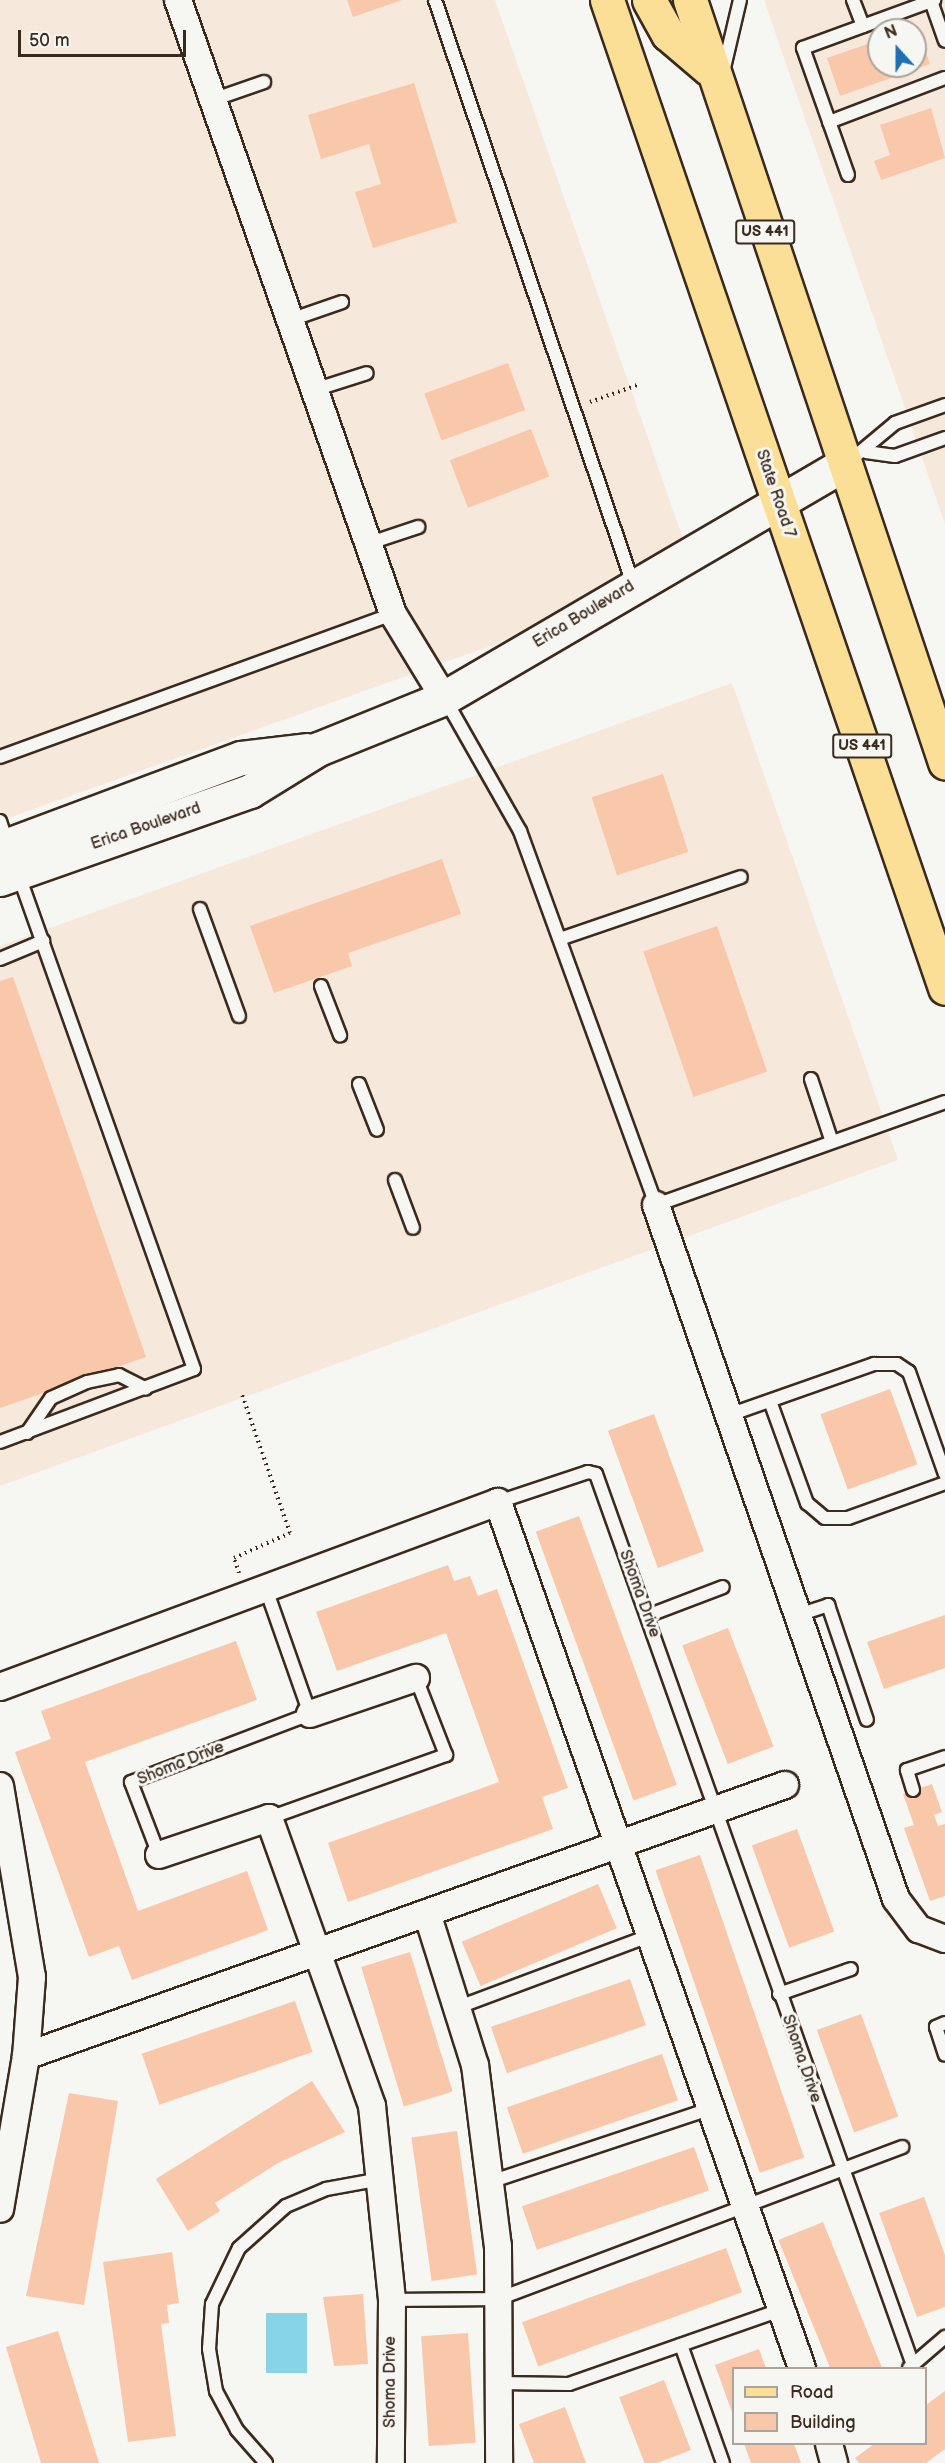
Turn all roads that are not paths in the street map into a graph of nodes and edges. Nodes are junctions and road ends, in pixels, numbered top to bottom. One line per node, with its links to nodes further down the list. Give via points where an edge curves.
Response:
1 (178, 0): 14 (street)
2 (435, 0): 28 (lane)
3 (607, 0): 25 (main road, State Road 7 / US 441)
4 (649, 0): 11 (main road, via 668,34)
5 (690, 0): 11 (main road, US 441)
6 (740, 0): 15 (lane, via 724,58)
7 (854, 0): 9 (lane)
8 (932, 1): 9 (lane); 10 (lane)
9 (863, 26): 16 (lane, via 803,48)
10 (945, 41)
11 (709, 69): 15 (main road, US 441)
12 (945, 78): 16 (lane)
13 (264, 82): 14 (lane)
14 (215, 99): 19 (street)
15 (725, 111): 24 (main road, US 441)
16 (830, 122): 17 (lane)
17 (848, 175)
18 (342, 302): 19 (lane)
19 (293, 319): 21 (street)
20 (367, 373): 21 (lane)
21 (317, 390): 27 (street)
22 (945, 405): 24 (lane, via 895,423)
23 (945, 438): 24 (lane, via 896,456)
24 (855, 458): 25 (street, Erica Boulevard); 32 (main road, US 441)
25 (778, 504): 28 (street, Erica Boulevard); 40 (main road, State Road 7 / US 441)
26 (418, 526): 27 (lane)
27 (370, 543): 29 (street)
28 (634, 586): 30 (street, Erica Boulevard)
29 (393, 614): 30 (street); 31 (lane)
30 (444, 698): 33 (street, Erica Boulevard, via 318,749 241,758); 36 (lane, via 520,831)
31 (0, 757)
32 (945, 762)
33 (5, 853): 37 (lane)
34 (741, 877): 36 (lane)
35 (200, 909): 41 (lane)
36 (560, 939): 49 (lane)
37 (43, 941): 38 (lane); 51 (lane, via 194,1369)
38 (0, 958)
39 (321, 986): 42 (lane)
40 (945, 988)
41 (239, 1016)
42 (340, 1035)
43 (811, 1079): 47 (lane)
44 (359, 1084): 46 (lane)
45 (945, 1102): 47 (lane)
46 (376, 1130)
47 (832, 1142): 49 (lane)
48 (395, 1180): 50 (lane)
49 (656, 1205): 53 (street)
50 (413, 1228)
51 (146, 1389): 54 (lane); 54 (lane, via 119,1375 87,1382 51,1398)
52 (770, 1401): 53 (lane); 56 (lane, via 874,1364 897,1364 909,1372); 57 (lane, via 807,1503 825,1518 848,1518)
53 (729, 1415): 61 (street)
54 (27, 1433): 55 (lane)
55 (0, 1442)
56 (945, 1473)
57 (945, 1483)
58 (498, 1502): 60 (street, Shoma Drive); 62 (lane, Shoma Drive, via 588,1472 596,1474); 73 (street)
59 (723, 1587): 62 (lane)
60 (256, 1592): 64 (street, Shoma Drive); 65 (lane)
61 (798, 1615): 66 (lane, via 828,1605); 77 (street, via 896,1899 919,1929)
62 (647, 1616): 71 (lane, Shoma Drive)
63 (416, 1678): 65 (street, Shoma Drive); 72 (lane, Shoma Drive, via 446,1755)
64 (0, 1687)
65 (310, 1714): 74 (lane, Shoma Drive, via 131,1782)
66 (867, 1720)
67 (945, 1757): 70 (lane, via 907,1770)
68 (784, 1785): 71 (street)
69 (0, 1786): 84 (street, via 32,1977)
70 (913, 1790)
71 (715, 1811): 73 (street); 80 (lane, Shoma Drive)
72 (269, 1818): 74 (street, Shoma Drive); 78 (street, Shoma Drive)
73 (621, 1844): 75 (street); 76 (street)
74 (159, 1855)
75 (428, 1913): 78 (street); 81 (street)
76 (652, 1935): 81 (lane); 85 (street)
77 (945, 1939)
78 (317, 1952): 84 (street); 88 (street, Shoma Drive, via 372,2106)
79 (851, 1969): 80 (lane)
80 (778, 1994): 87 (lane, Shoma Drive)
81 (456, 2008): 89 (street, via 475,2065)
82 (945, 2024): 83 (lane, via 936,2027)
83 (945, 2055)
84 (26, 2056): 91 (street)
85 (710, 2109): 89 (lane); 90 (street)
86 (902, 2147): 87 (lane)
87 (840, 2170): 90 (lane); 98 (lane, Shoma Drive)
88 (383, 2179): 93 (street, Shoma Drive); 101 (lane, via 326,2190 286,2206 239,2248 212,2304 209,2349 216,2391 237,2430)
89 (490, 2182): 92 (street)
90 (743, 2205): 92 (lane); 94 (street)
91 (0, 2209)
92 (498, 2299): 93 (lane); 99 (street)
93 (392, 2300): 102 (street, Shoma Drive)
94 (780, 2310): 96 (lane); 97 (street)
95 (945, 2337): 98 (lane, Shoma Drive)
96 (681, 2345): 99 (lane, via 569,2384); 104 (lane)
97 (801, 2367)
98 (911, 2367)
99 (499, 2383): 103 (street)
100 (829, 2445): 105 (street)
101 (266, 2463)
102 (391, 2463)
103 (500, 2463)
104 (723, 2463)
105 (834, 2463)

